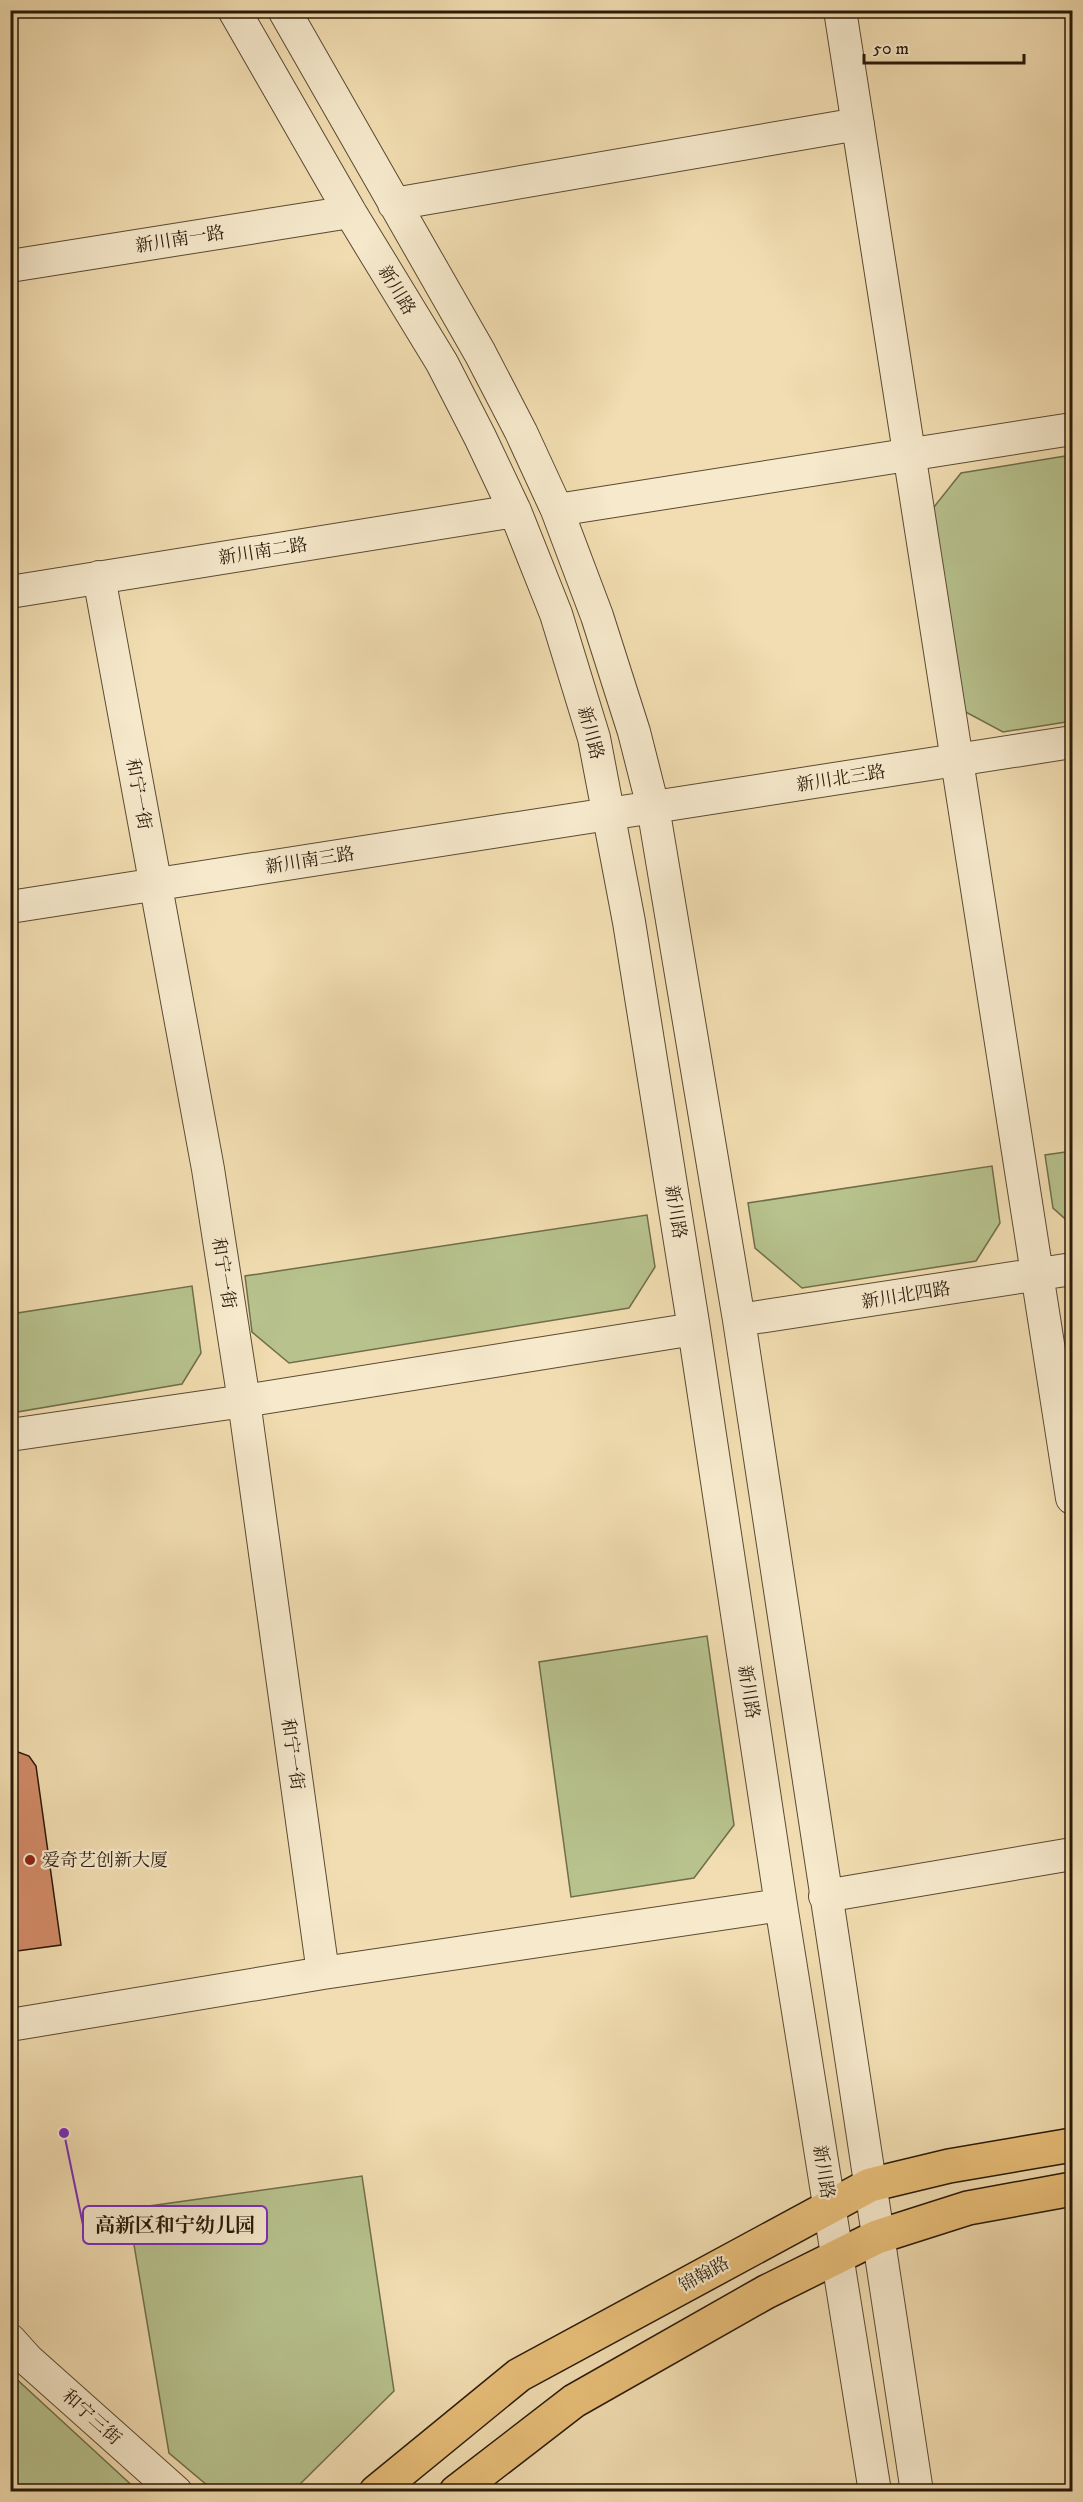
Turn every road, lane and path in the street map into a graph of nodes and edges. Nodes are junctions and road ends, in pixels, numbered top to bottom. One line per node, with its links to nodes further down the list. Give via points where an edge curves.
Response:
1 (234, 10): 6 (street, 新川路)
2 (284, 10): 5 (street)
3 (840, 10): 4 (street)
4 (858, 124): 5 (street); 9 (street)
5 (394, 204): 10 (street, via 506,402)
6 (350, 212): 7 (street, 新川南一路); 11 (street, 新川路, via 442,363)
7 (10, 266)
8 (1072, 429): 9 (street)
9 (910, 455): 10 (street); 15 (street)
10 (556, 510): 16 (street, via 597,616 634,732)
11 (515, 511): 12 (street, 新川南二路); 17 (street, 新川路, via 556,614 594,738)
12 (99, 577): 13 (street, 新川南二路); 18 (street, 和宁一街)
13 (10, 592)
14 (1072, 742): 15 (street, 新川北三路)
15 (958, 760): 16 (street, 新川北三路); 21 (street)
16 (652, 807): 17 (street, 新川北三路); 22 (street)
17 (609, 814): 18 (street, 新川南三路); 23 (street, 新川路)
18 (156, 884): 19 (street, 新川南三路); 24 (street, 和宁一街, via 208,1169)
19 (10, 907)
20 (1072, 1269): 21 (street, 新川北四路)
21 (1038, 1274): 22 (street, 新川北四路); 26 (street)
22 (739, 1320): 28 (street)
23 (694, 1329): 24 (street); 29 (street, 新川路)
24 (244, 1401): 25 (street); 30 (street, 和宁一街)
25 (10, 1435)
26 (1072, 1498)
27 (1072, 1854): 28 (street)
28 (825, 1896): 33 (street)
29 (781, 1905): 30 (street); 35 (street, 新川路)
30 (323, 1973): 31 (street)
31 (10, 2025)
32 (1072, 2145): 33 (main road, 锦翰路, via 949,2166)
33 (870, 2185): 35 (main road, 锦翰路); 36 (street)
34 (1072, 2189): 36 (main road, via 968,2208)
35 (830, 2207): 37 (street, 新川路); 40 (main road, 锦翰路, via 519,2375)
36 (877, 2236): 37 (main road); 43 (street)
37 (836, 2257): 41 (main road, via 766,2292 574,2401); 42 (street, 新川路)
38 (10, 2340): 39 (street, 和宁三街)
39 (176, 2492)
40 (376, 2492)
41 (456, 2492)
42 (875, 2492)
43 (917, 2492)

